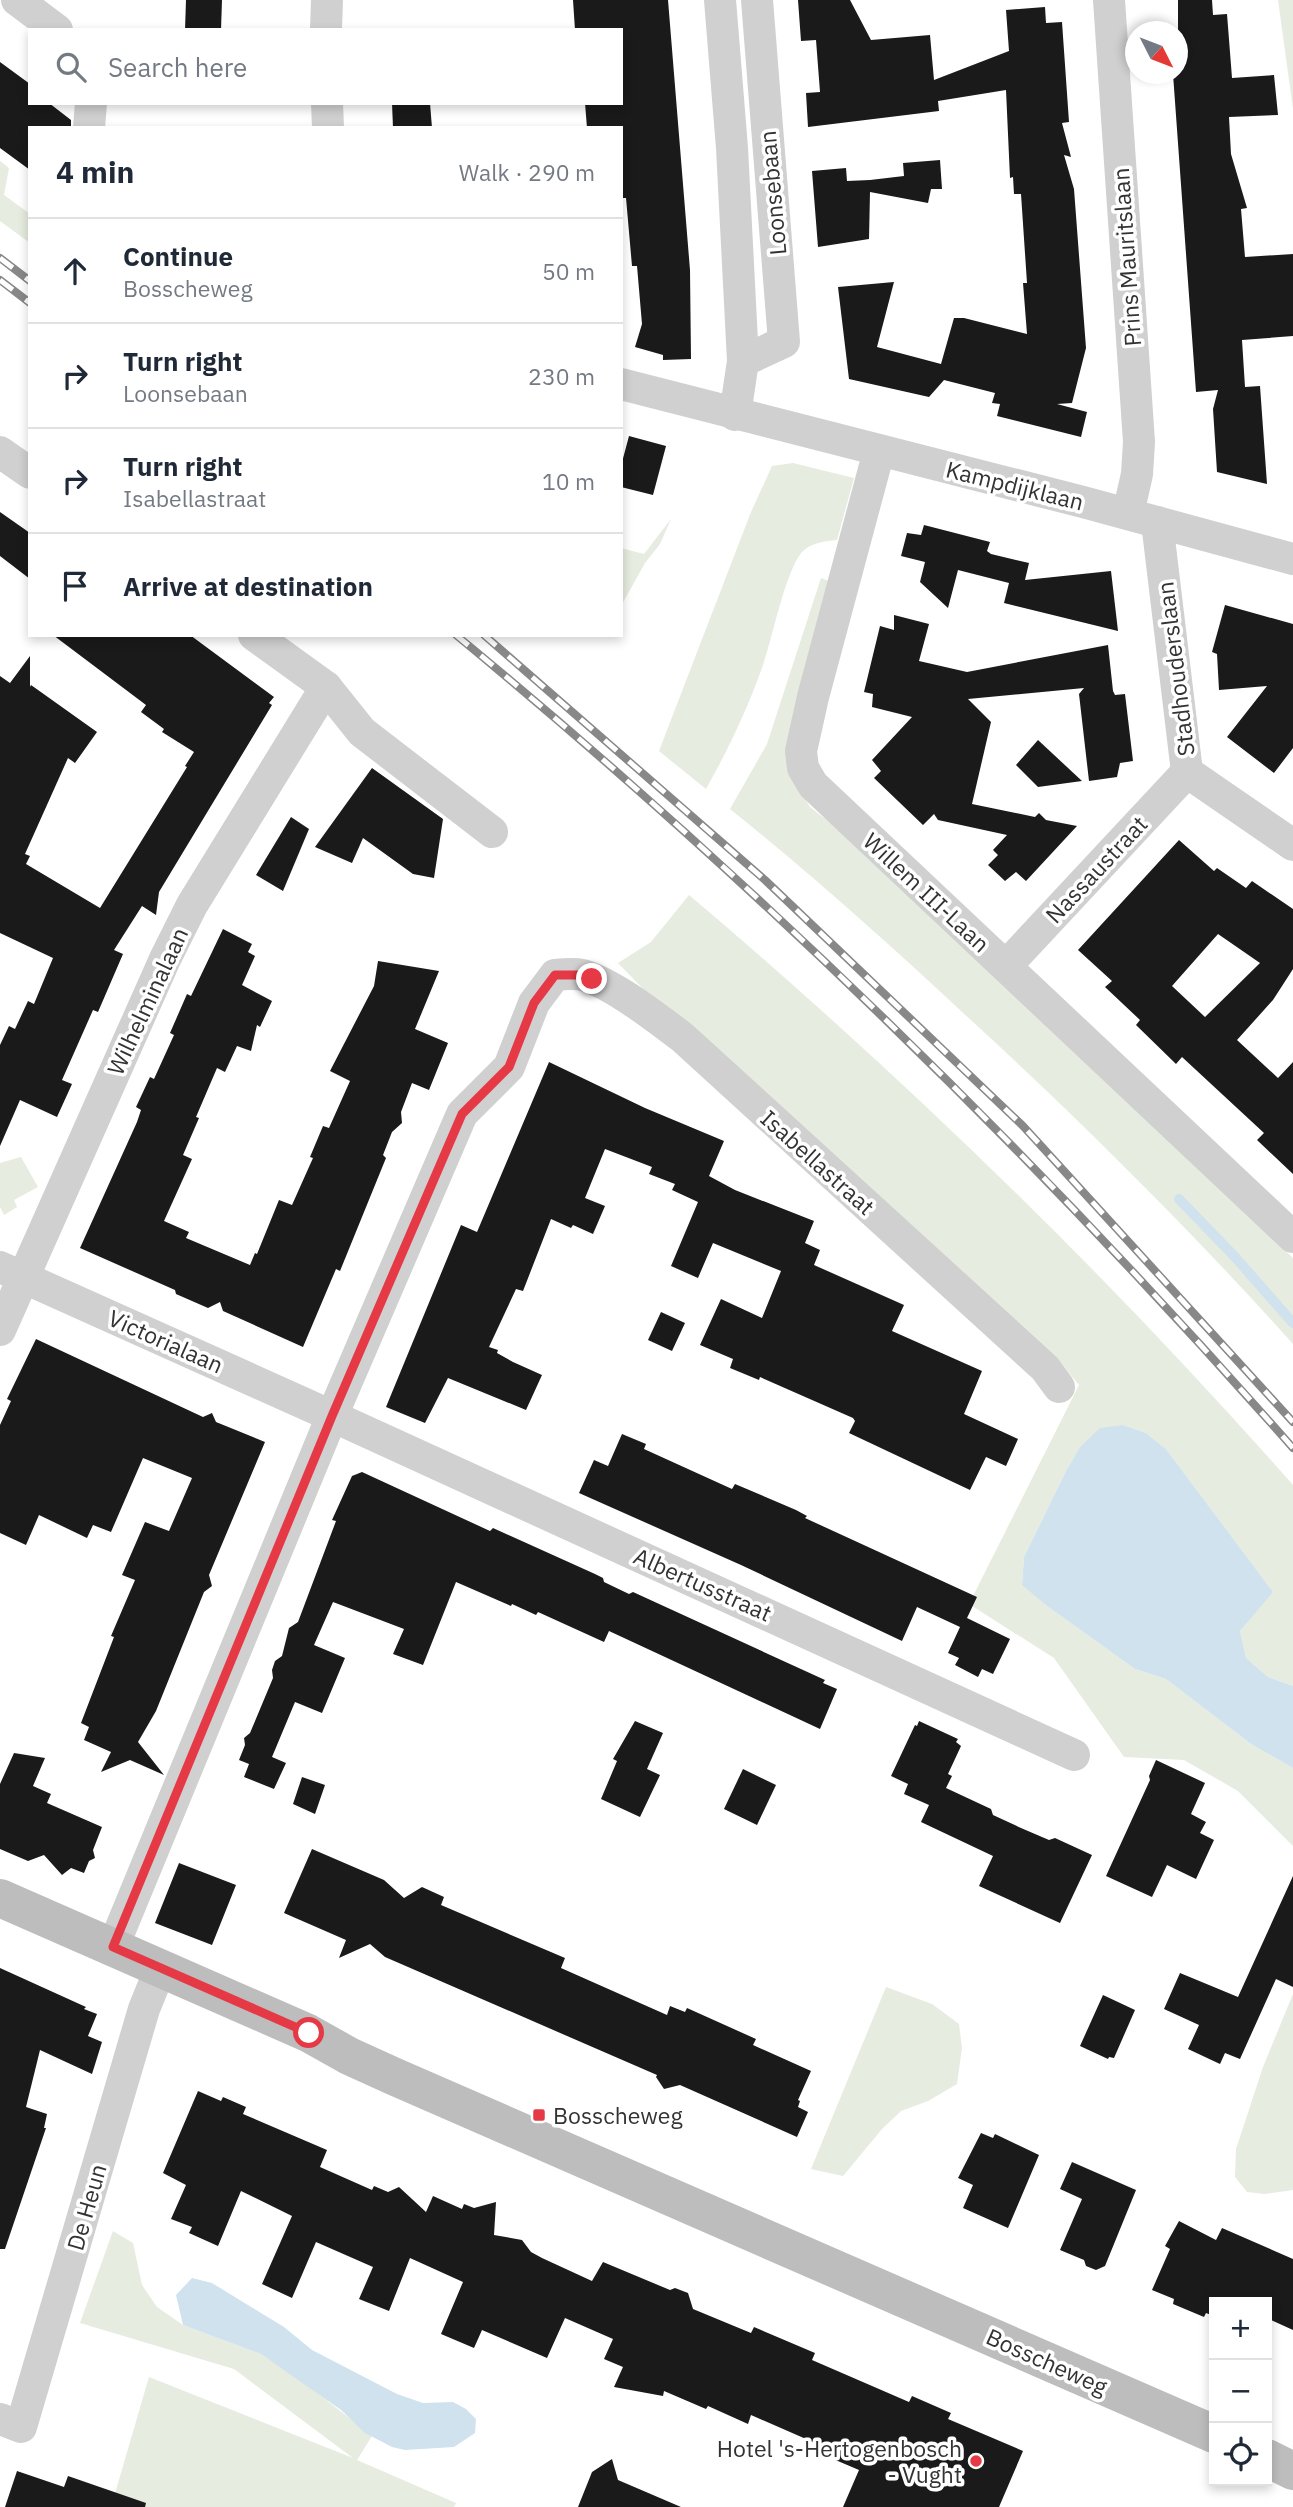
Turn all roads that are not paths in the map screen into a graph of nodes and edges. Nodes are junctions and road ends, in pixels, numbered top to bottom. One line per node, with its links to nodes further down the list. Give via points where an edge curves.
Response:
1 (17, 0): 6 (street)
2 (327, 0): 7 (street)
3 (720, 0): 12 (street, Loonsebaan)
4 (757, 0): 12 (street, Loonsebaan, via 784,342)
5 (1109, 0): 18 (street, Prins Mauritslaan)
6 (54, 28)
7 (326, 28)
8 (91, 105): 10 (street)
9 (327, 105): 11 (street)
10 (89, 126)
11 (328, 126)
12 (743, 361): 14 (street, Loonsebaan)
13 (623, 385): 14 (street, Kampdijklaan)
14 (735, 415): 15 (street, Kampdijklaan)
15 (879, 451): 18 (street, Kampdijklaan); 25 (street, Willem III-Laan, via 813,697 801,751 803,768 813,785)
16 (0, 452): 17 (street)
17 (28, 473)
18 (1142, 518): 19 (street, Kampdijklaan); 22 (street, Stadhouderslaan)
19 (1293, 559)
20 (257, 637): 21 (street)
21 (326, 687): 23 (street, via 362,732); 27 (street, Wilhelminalaan, via 192,905)
22 (1187, 772): 24 (street, Stadhouderslaan); 25 (street, Nassaustraat)
23 (492, 832)
24 (1293, 845)
25 (1006, 966): 26 (street, Willem III-Laan)
26 (1293, 1237)
27 (12, 1272): 28 (street, Wilhelminalaan); 30 (street, Victorialaan)
28 (0, 1330)
29 (1059, 1387): 30 (street, Isabellastraat, via 1035,1359 682,1037 592,979 555,975 534,1003 509,1067 462,1114)
30 (332, 1416): 31 (street, Albertusstraat); 33 (street)
31 (1074, 1755)
32 (0, 1898): 33 (main road, Bosscheweg)
33 (113, 1947): 34 (main road, Bosscheweg)
34 (161, 1967): 35 (street, De Heun, via 144,2009 20,2427); 36 (main road, Bosscheweg, via 393,2076)
35 (0, 2419)
36 (1209, 2432)
37 (1272, 2460): 38 (main road)
38 (1293, 2471)

